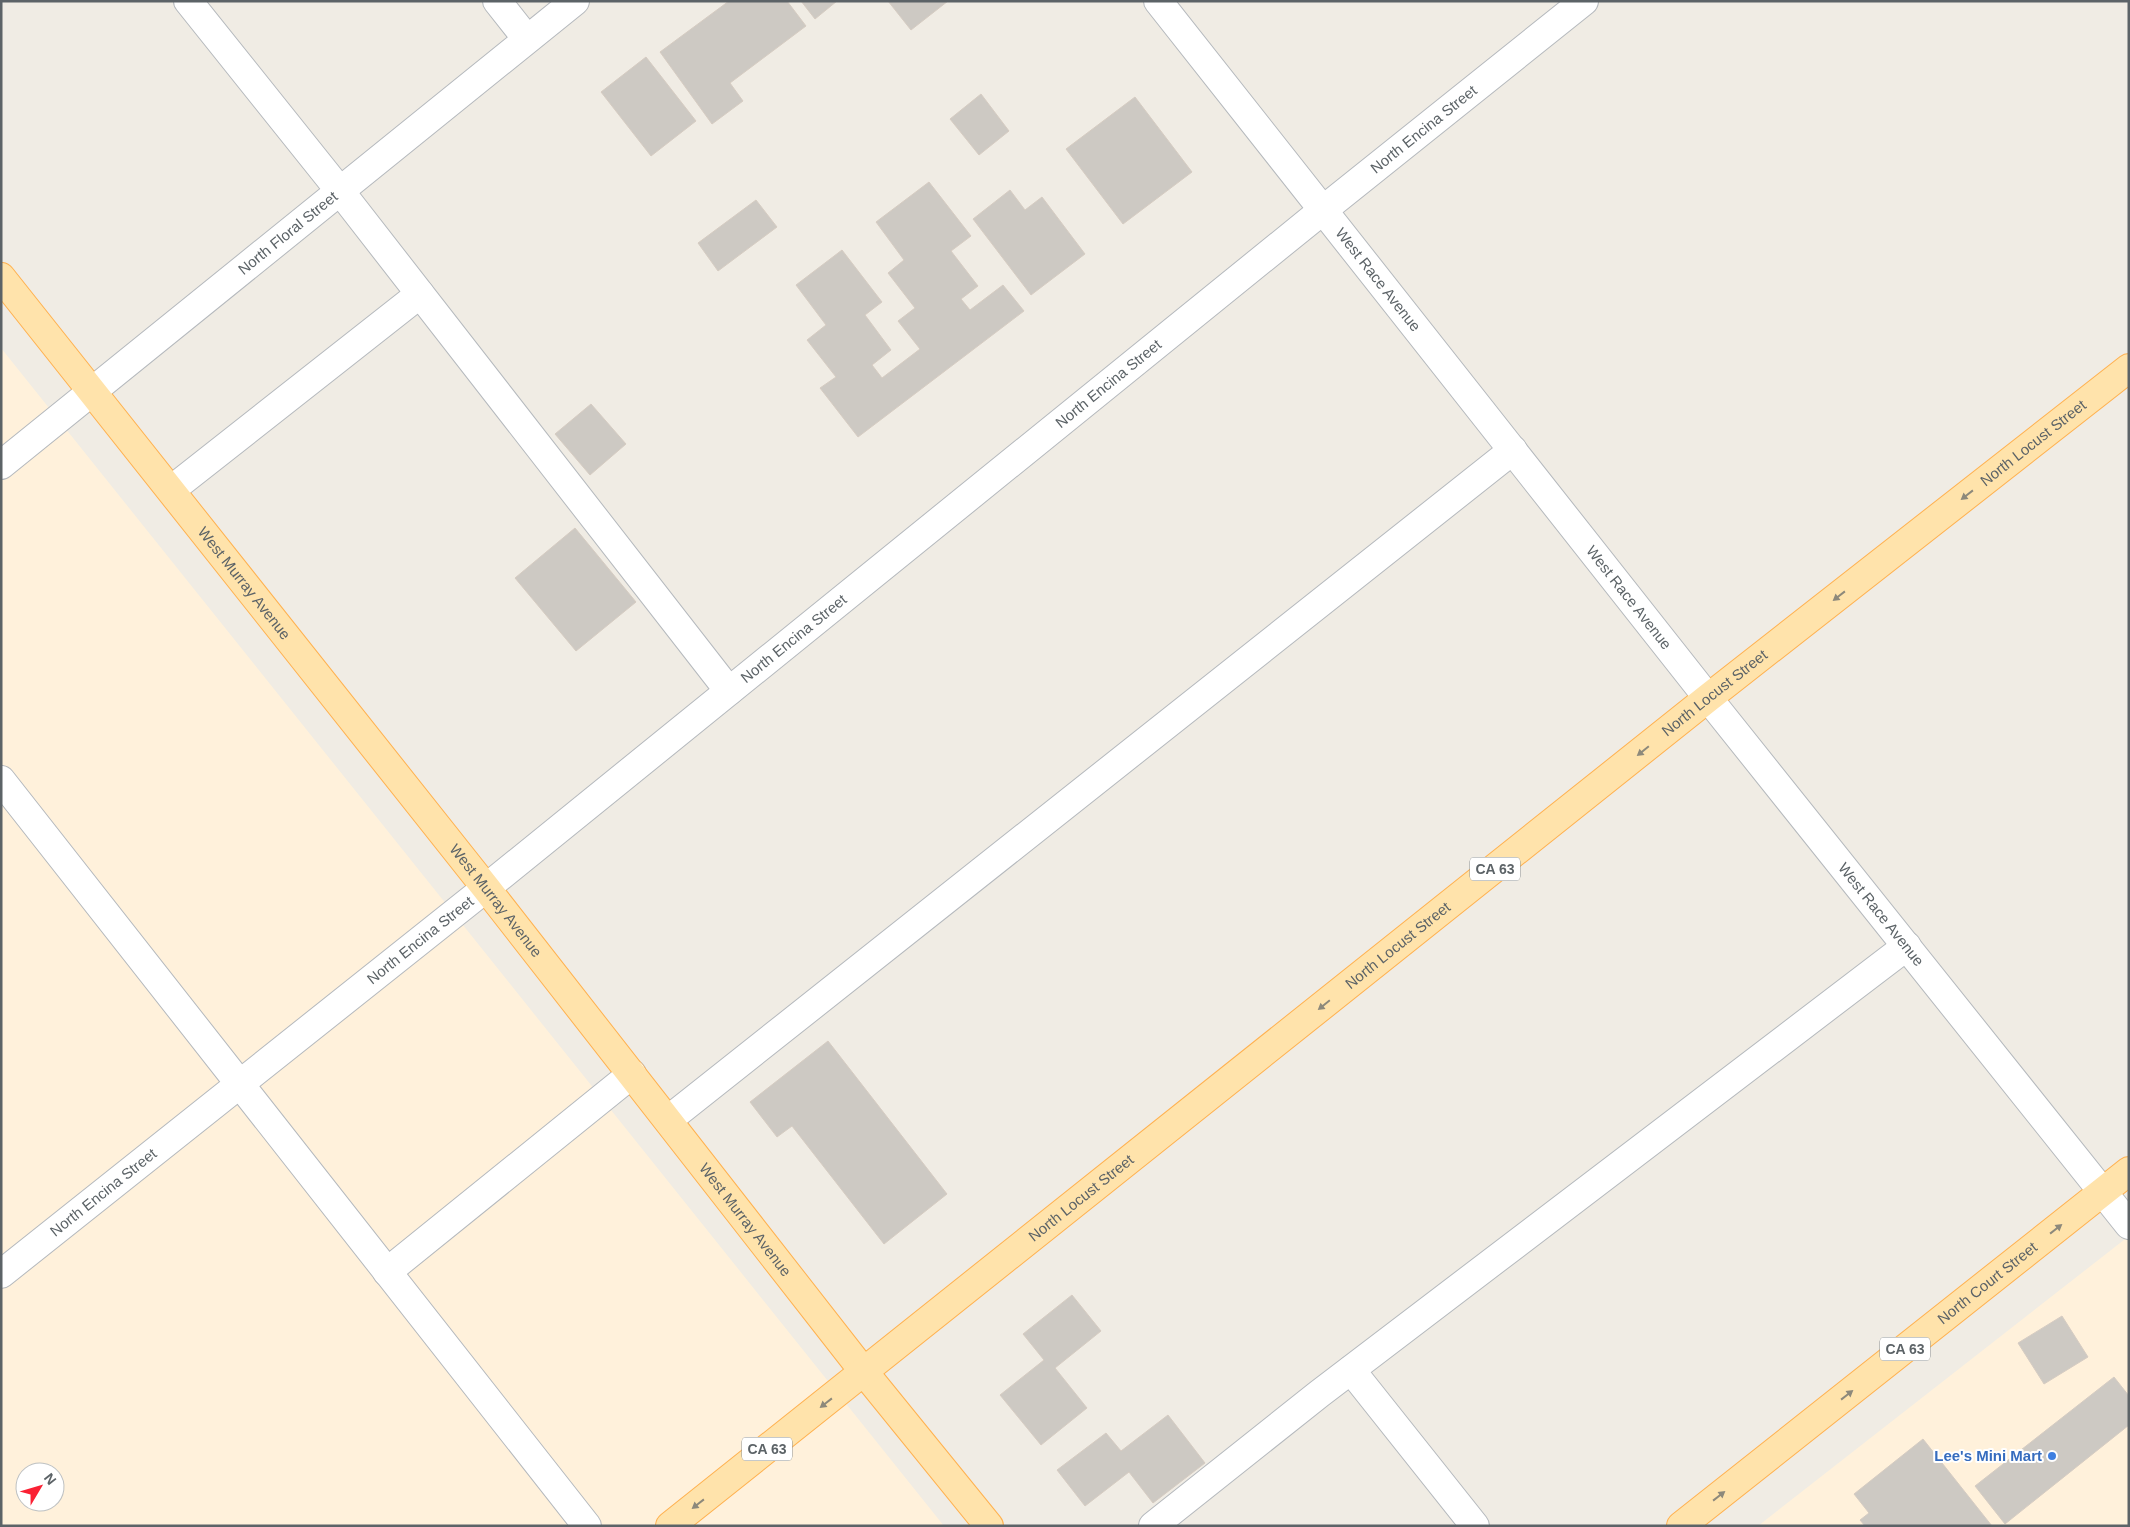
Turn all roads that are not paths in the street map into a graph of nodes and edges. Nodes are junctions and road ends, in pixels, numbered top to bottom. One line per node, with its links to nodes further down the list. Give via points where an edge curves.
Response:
1 (188, 1): 7 (street)
2 (497, 1): 6 (street)
3 (575, 1): 6 (street, North Floral Street)
4 (1158, 1): 8 (street, West Race Avenue)
5 (1584, 1): 8 (street, North Encina Street)
6 (527, 39): 7 (street, North Floral Street)
7 (340, 191): 10 (street); 12 (street, North Floral Street)
8 (1323, 210): 13 (street, West Race Avenue); 16 (street, North Encina Street)
9 (4, 287): 12 (main road, West Murray Avenue)
10 (420, 294): 15 (street); 16 (street)
11 (2129, 368): 17 (main road, North Locust Street / CA 63, one-way to 17)
12 (93, 392): 14 (street, North Floral Street); 15 (main road, West Murray Avenue)
13 (1513, 450): 17 (street, West Race Avenue); 23 (street)
14 (1, 465)
15 (171, 490): 19 (main road, West Murray Avenue)
16 (729, 691): 19 (street, North Encina Street)
17 (1708, 698): 20 (street, West Race Avenue); 30 (main road, North Locust Street / CA 63, one-way to 30)
18 (1, 780): 22 (street)
19 (486, 888): 21 (main road, West Murray Avenue); 22 (street, North Encina Street)
20 (1906, 946): 25 (street, West Race Avenue); 29 (street)
21 (632, 1074): 23 (main road, West Murray Avenue); 27 (street)
22 (240, 1084): 27 (street); 28 (street, North Encina Street)
23 (668, 1120): 30 (main road, West Murray Avenue)
24 (2129, 1171): 25 (main road, North Court Street / CA 63)
25 (2103, 1192): 26 (street, West Race Avenue); 36 (main road, North Court Street / CA 63, one-way to 25)
26 (2129, 1225)
27 (388, 1272): 31 (street)
28 (1, 1274)
29 (1351, 1370): 34 (street); 35 (street)
30 (864, 1372): 32 (main road, North Locust Street / CA 63, one-way to 32); 33 (main road, West Murray Avenue)
31 (587, 1526)
32 (670, 1526)
33 (989, 1526)
34 (1153, 1526)
35 (1475, 1526)
36 (1681, 1526)

